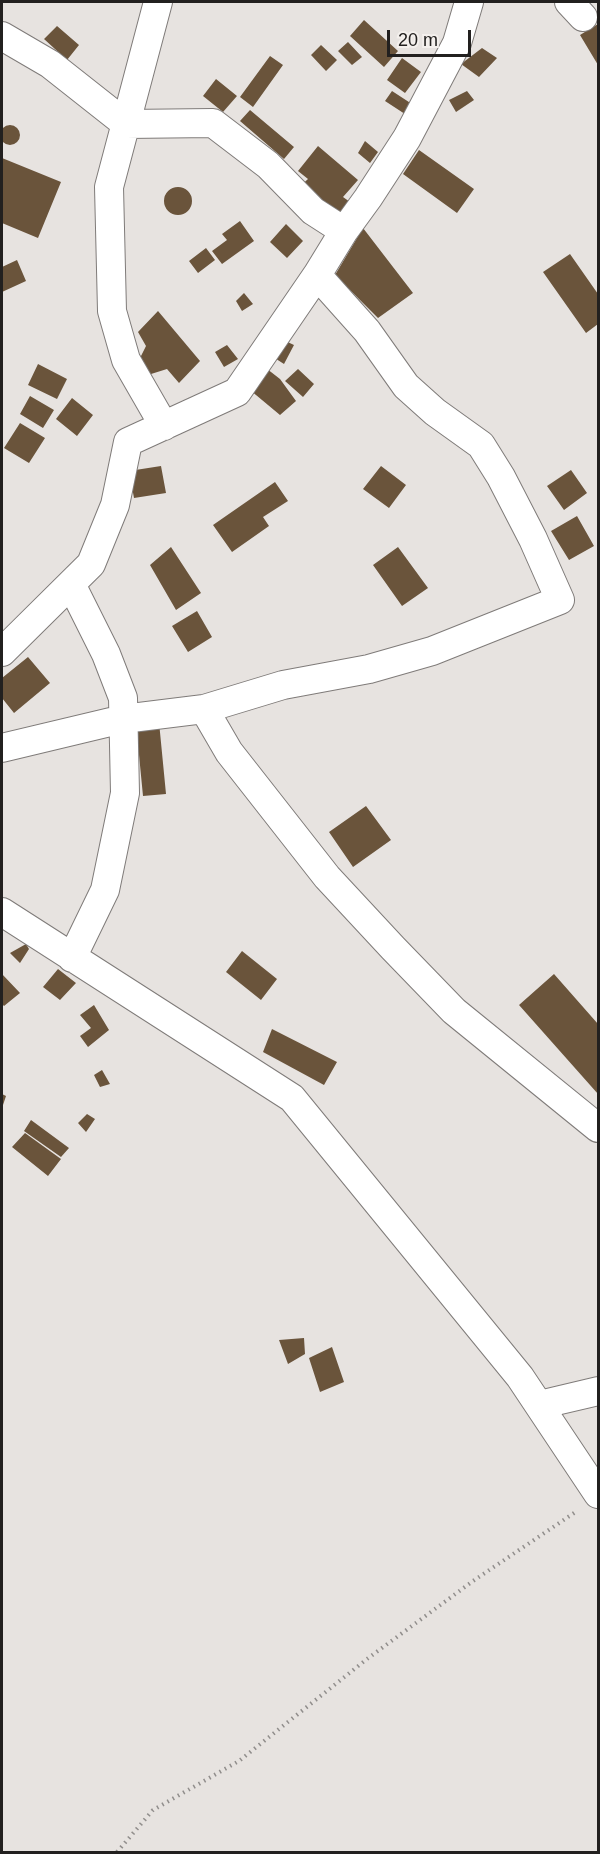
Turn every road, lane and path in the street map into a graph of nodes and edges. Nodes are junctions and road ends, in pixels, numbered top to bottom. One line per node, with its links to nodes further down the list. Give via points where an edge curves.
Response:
1 (158, 2): 4 (street)
2 (470, 2): 5 (street, via 457,43 407,138)
3 (2, 36): 4 (street, via 50,64)
4 (126, 124): 5 (street, via 213,123 268,165 313,210); 7 (street, via 109,187 112,311 126,360)
5 (344, 231): 6 (street)
6 (317, 275): 7 (street, via 237,392); 10 (street, via 367,331 406,386 481,445 527,528 560,600 432,651 369,669 283,685)
7 (164, 426): 8 (street, via 128,442 115,505 95,555)
8 (70, 584): 9 (street); 11 (street, via 106,654 123,698)
9 (2, 652)
10 (204, 709): 11 (street); 15 (street, via 229,752 320,868 393,948 454,1011)
11 (123, 719): 12 (street); 14 (street, via 125,793 105,890)
12 (2, 748)
13 (2, 912): 14 (street)
14 (72, 958): 17 (street, via 292,1098)
15 (598, 1128)
16 (598, 1390): 17 (street)
17 (539, 1405): 18 (street)
18 (598, 1494): 19 (path, via 367,1659 239,1761 153,1810)
19 (117, 1852)

